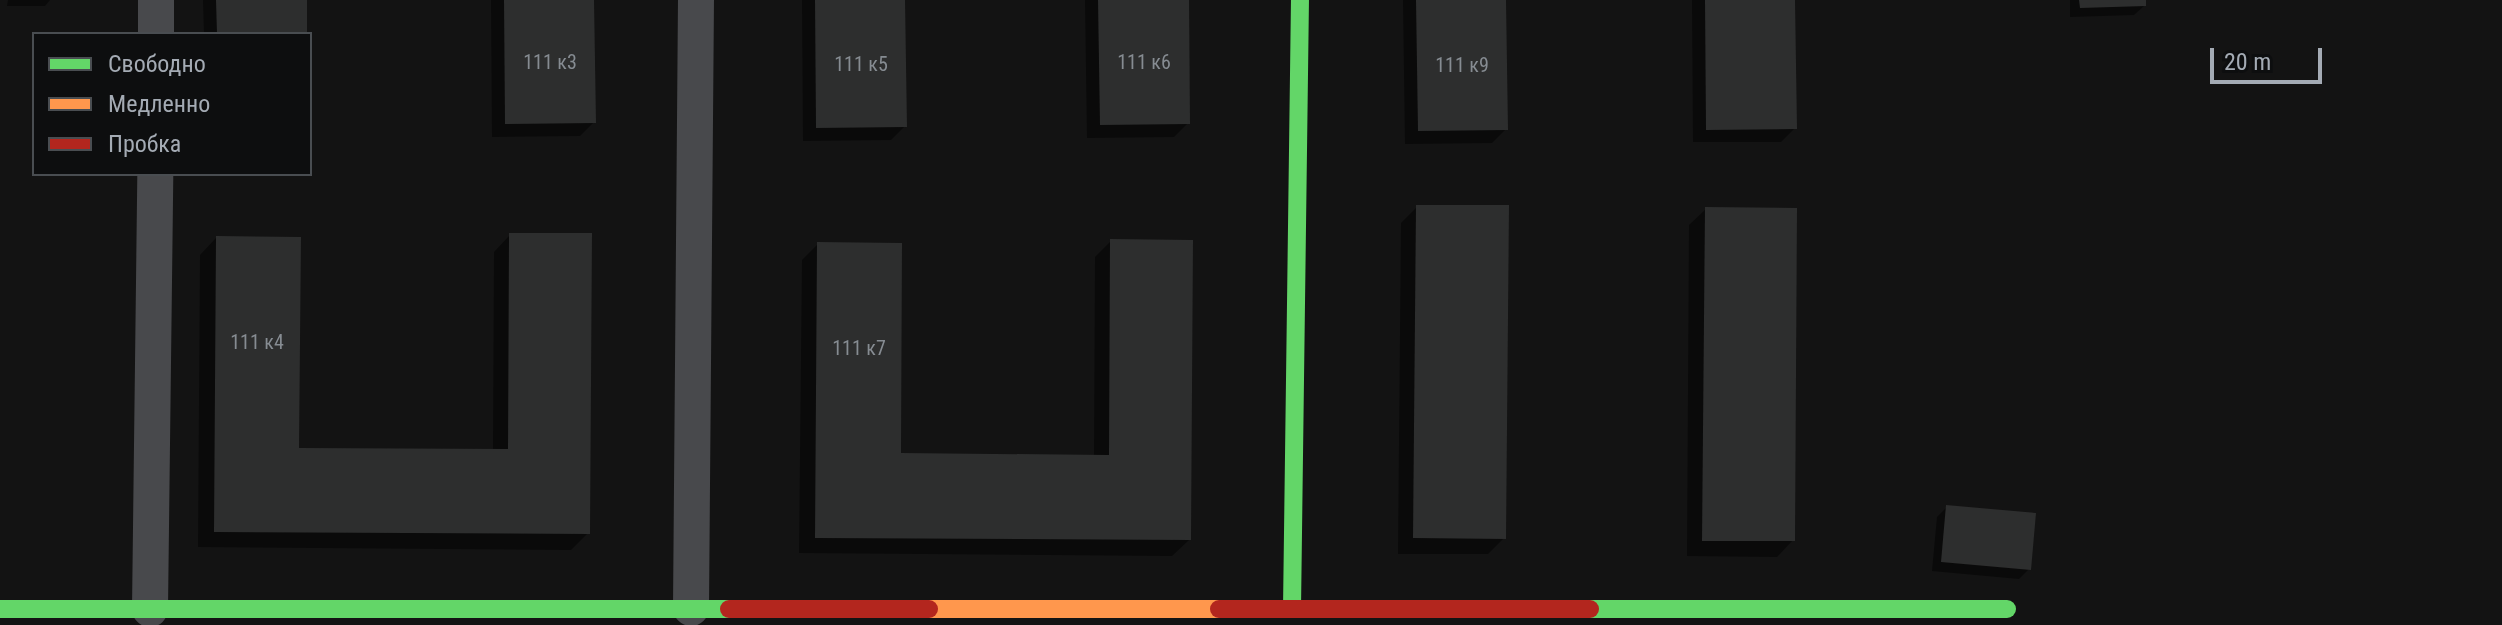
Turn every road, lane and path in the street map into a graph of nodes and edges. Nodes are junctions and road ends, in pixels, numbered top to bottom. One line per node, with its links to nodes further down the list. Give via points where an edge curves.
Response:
1 (156, 0): 4 (street)
2 (696, 0): 6 (street)
3 (1300, 0): 9 (street)
4 (156, 32)
5 (155, 176): 8 (street)
6 (691, 608): 8 (street); 9 (street)
7 (0, 609): 8 (street)
8 (150, 609)
9 (1292, 609): 10 (street)
10 (2007, 609)

